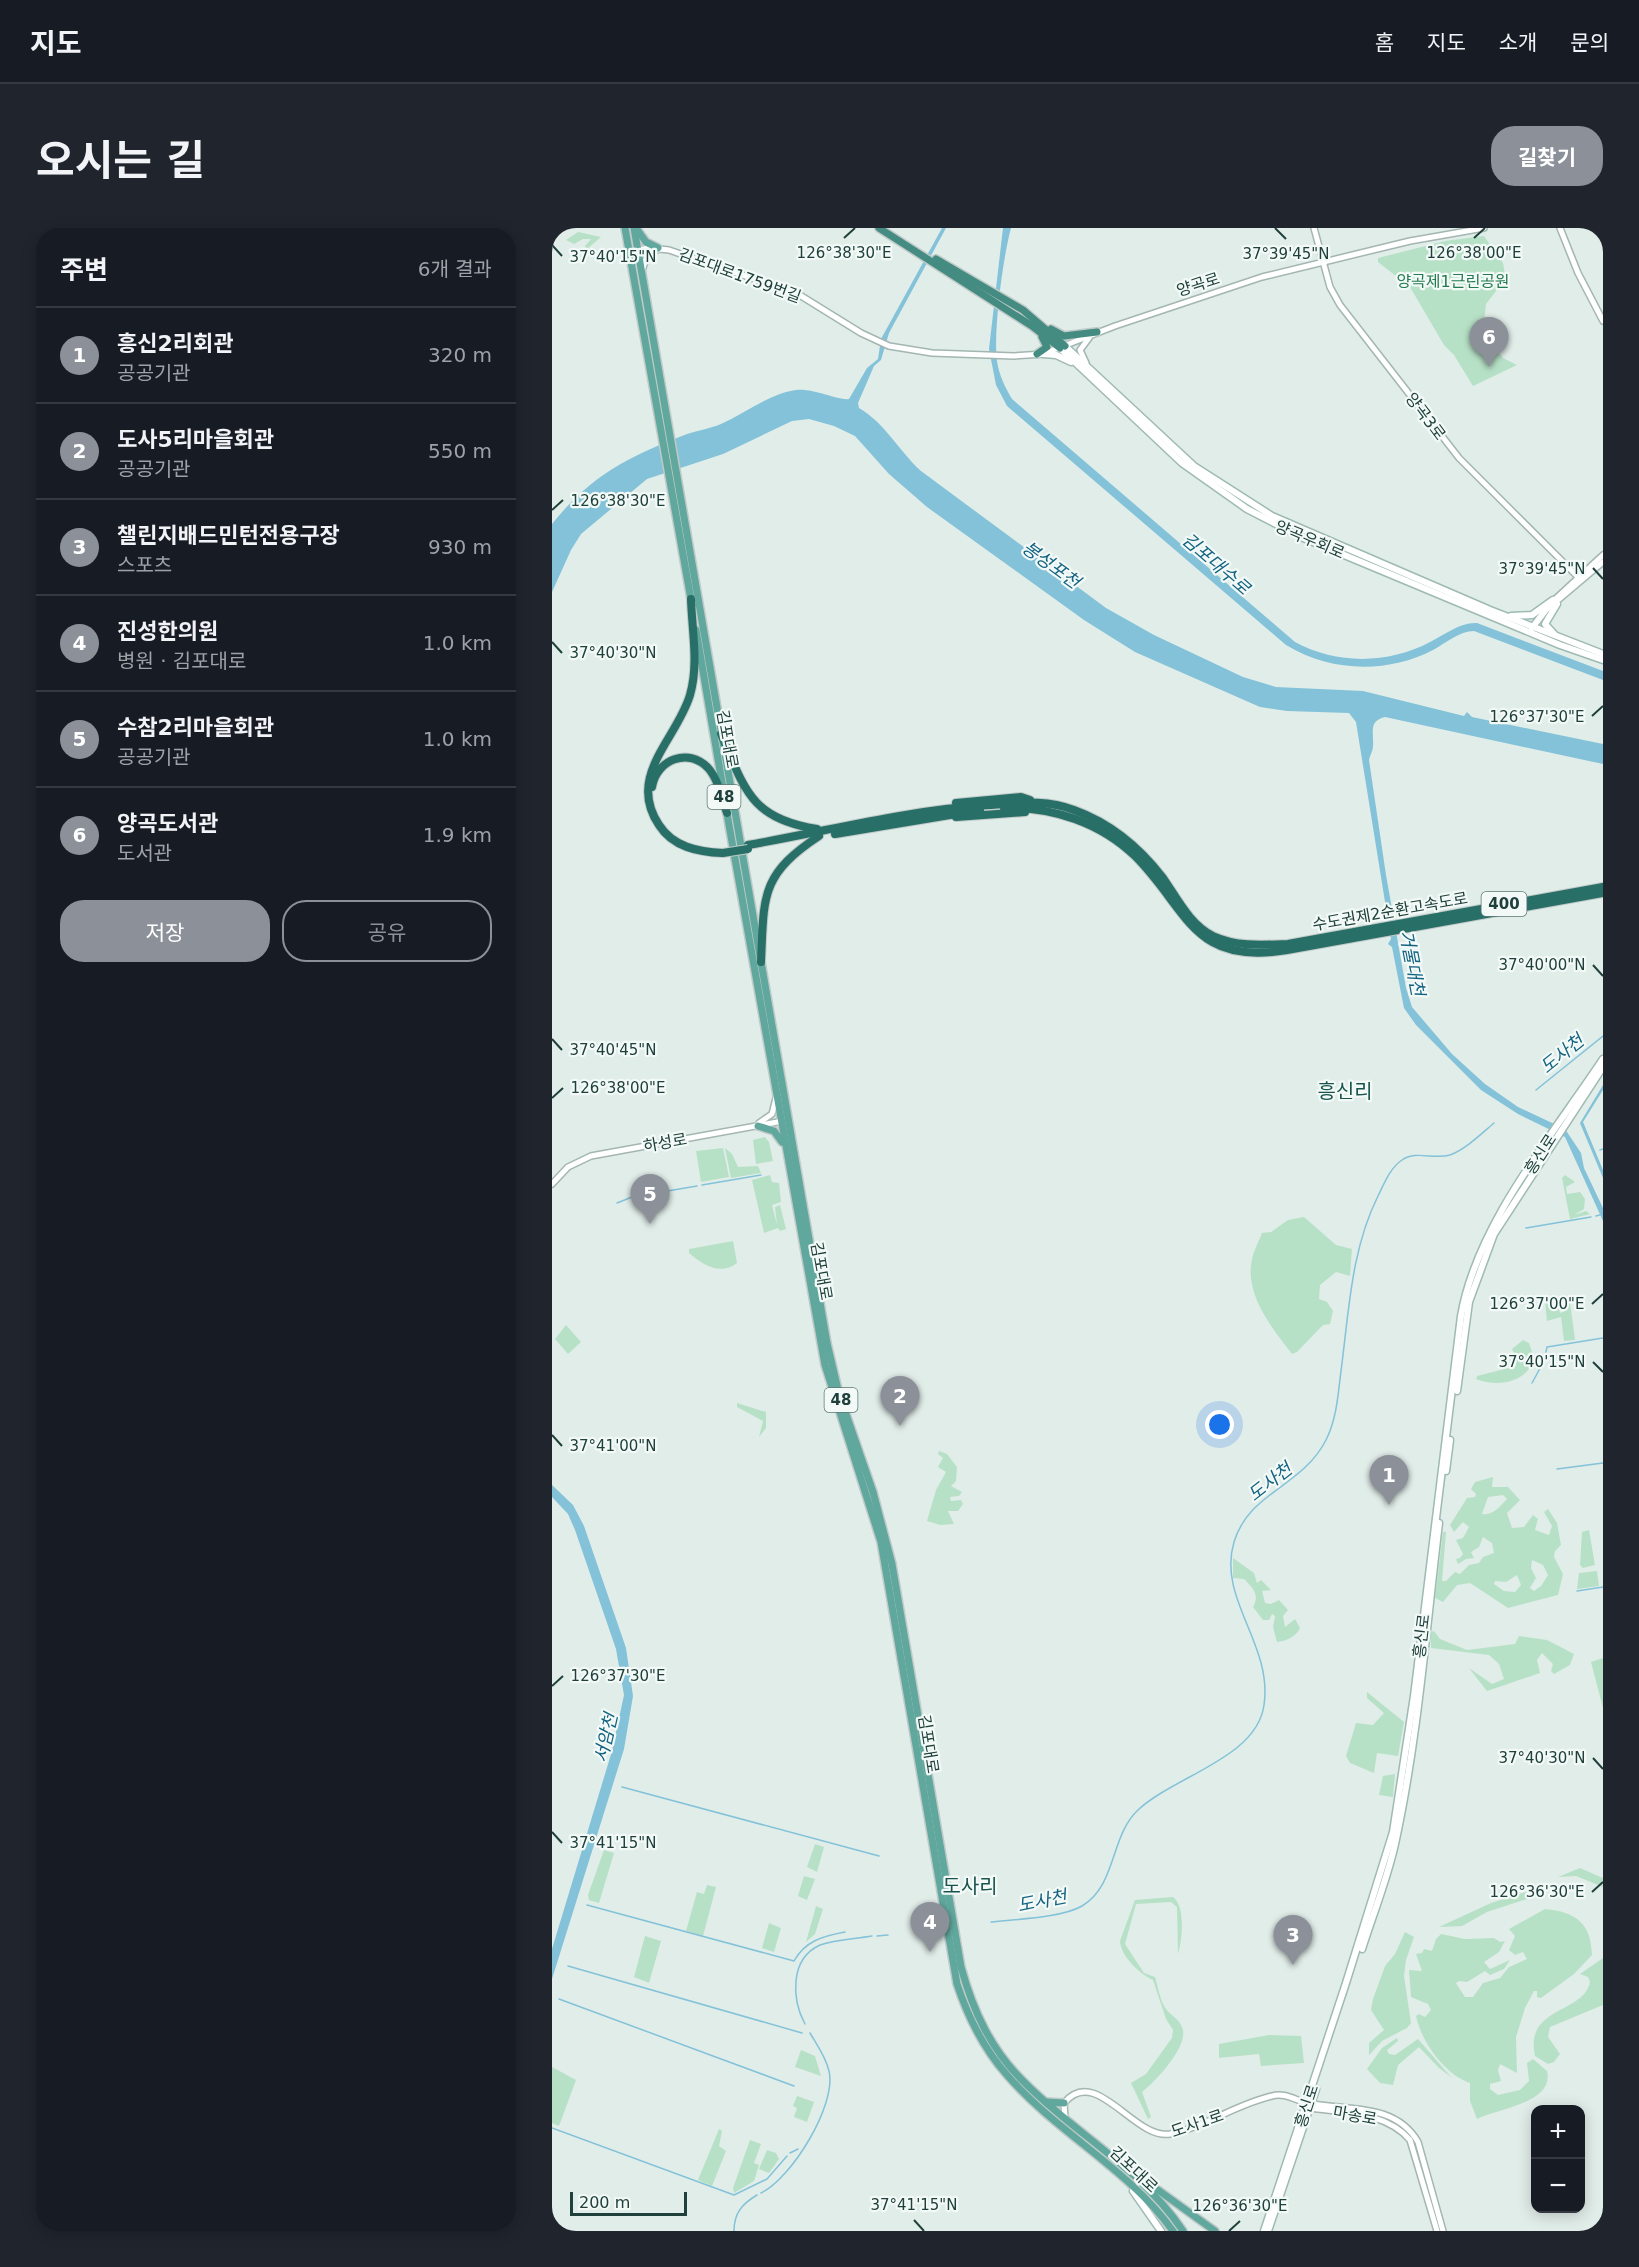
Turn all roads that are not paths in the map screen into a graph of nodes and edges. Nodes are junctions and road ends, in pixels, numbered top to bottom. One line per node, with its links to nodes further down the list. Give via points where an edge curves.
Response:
1 (879, 228): 11 (highway)
2 (887, 228): 11 (highway)
3 (1314, 228): 13 (street, 양곡3로)
4 (1484, 228): 13 (street, 양곡로)
5 (1560, 228): 18 (street)
6 (635, 229): 7 (main road); 8 (main road, via 646,242); 9 (main road, 48)
7 (625, 230): 10 (main road, 김포대로 / 48)
8 (660, 248): 9 (street, 김포대로1759번길); 14 (street, via 648,254); 22 (street, 김포대로1759번길, via 785,289 889,346 987,356)
9 (638, 250): 10 (street, 김포대로1759번길); 14 (main road, 48)
10 (629, 252): 17 (main road, 김포대로 / 48)
11 (920, 252): 12 (highway)
12 (936, 262): 15 (highway); 19 (highway)
13 (1323, 262): 20 (street, 양곡로, via 1262,277); 28 (street, 양곡3로, via 1337,300 1454,453)
14 (642, 272): 16 (main road, 48)
15 (1023, 310): 20 (highway, via 1064,336); 21 (highway)
16 (650, 319): 17 (main road); 25 (main road, 48, via 670,432)
17 (641, 320): 25 (main road, 김포대로 / 48, via 660,433)
18 (1603, 321)
19 (1032, 326): 21 (highway); 22 (highway, via 1048,344)
20 (1097, 332): 21 (street, 양곡로); 24 (street, via 1080,350)
21 (1063, 347): 22 (street); 23 (main road, 양곡우회로); 24 (main road, 양곡우회로)
22 (1040, 354): 23 (main road, via 1056,355)
23 (1081, 369): 33 (main road, 양곡우회로, via 1182,463 1247,509 1301,537)
24 (1094, 373): 31 (main road, 양곡우회로, via 1194,466 1246,501 1300,530)
25 (674, 483): 29 (main road, 김포대로 / 48); 37 (main road, 김포대로 / 48)
26 (1603, 555): 28 (street)
27 (1603, 562): 30 (street)
28 (1578, 577): 30 (street)
29 (691, 599): 39 (main road, 김포대로 / 48); 41 (highway, via 695,660 691,695 650,771 648,795 655,819 669,837 688,848)
30 (1555, 602): 31 (main road, via 1528,616); 32 (street); 34 (main road, via 1545,624)
31 (1490, 610): 33 (main road, 양곡우회로)
32 (1545, 611): 33 (main road)
33 (1531, 629): 34 (main road, 양곡우회로); 36 (main road, 양곡우회로)
34 (1562, 639): 35 (main road, 양곡우회로)
35 (1603, 654)
36 (1603, 660)
37 (721, 734): 40 (highway, via 753,801 774,818); 46 (main road, 김포대로 / 48)
38 (943, 812): 40 (highway); 45 (highway, 수도권제2순환고속도로 / 400, via 1034,801 1074,810 1114,830 1151,864 1191,918 1211,935 1240,945 1288,944); 45 (highway, 수도권제2순환고속도로 / 400, via 1031,810 1080,820 1107,833 1155,878 1199,935 1218,945 1250,953 1272,953)
39 (727, 813): 41 (highway, via 713,775 697,759 672,759 657,774 652,789 654,807 671,833 695,846); 49 (main road, 김포대로 / 48)
40 (822, 833): 41 (highway, bridge); 46 (highway, via 788,858 770,883)
41 (723, 851)
42 (1603, 886): 44 (highway, 수도권제2순환고속도로 / 400)
43 (1603, 893): 44 (highway, 수도권제2순환고속도로 / 400)
44 (1405, 925): 45 (highway, 수도권제2순환고속도로 / 400)
45 (1378, 931)
46 (761, 962): 50 (main road, 김포대로 / 48)
47 (1603, 1059): 51 (main road, 흥신로)
48 (1603, 1067): 51 (main road, 흥신로)
49 (777, 1096): 50 (main road, 김포대로 / 48); 52 (street, via 772,1114)
50 (784, 1120): 52 (street, 하성로); 53 (main road, 김포대로 / 48); 55 (main road, 김포대로 / 48, via 835,1378 892,1564 961,1967 988,2036 1014,2071)
51 (1563, 1122): 57 (main road, 흥신로, via 1491,1230 1465,1300 1393,1832)
52 (759, 1124): 53 (main road, via 777,1133); 54 (street, 하성로, via 591,1155 567,1167)
53 (787, 1153): 59 (main road, 김포대로 / 48, via 830,1387 881,1542 960,1993 981,2038 1006,2074)
54 (552, 1182)
55 (1046, 2102): 56 (main road); 58 (main road, 김포대로 / 48)
56 (1064, 2103): 57 (street, 도사1로, via 1076,2092 1092,2094 1116,2105 1143,2129 1163,2134 1275,2095); 58 (street)
57 (1310, 2105): 64 (main road, 흥신로); 65 (main road, 흥신로); 66 (street, 마송로, via 1372,2116 1401,2129 1410,2140); 67 (street, 마송로, via 1376,2111 1404,2124 1418,2142)
58 (1065, 2118): 59 (main road, 김포대로 / 48)
59 (1117, 2166): 60 (main road); 61 (main road, 김포대로 / 48); 62 (main road, 김포대로 / 48, via 1158,2199); 63 (main road, via 1140,2175 1167,2199)
60 (1161, 2231)
61 (1173, 2231)
62 (1183, 2231)
63 (1215, 2231)
64 (1264, 2231)
65 (1268, 2231)
66 (1437, 2231)
67 (1443, 2231)

